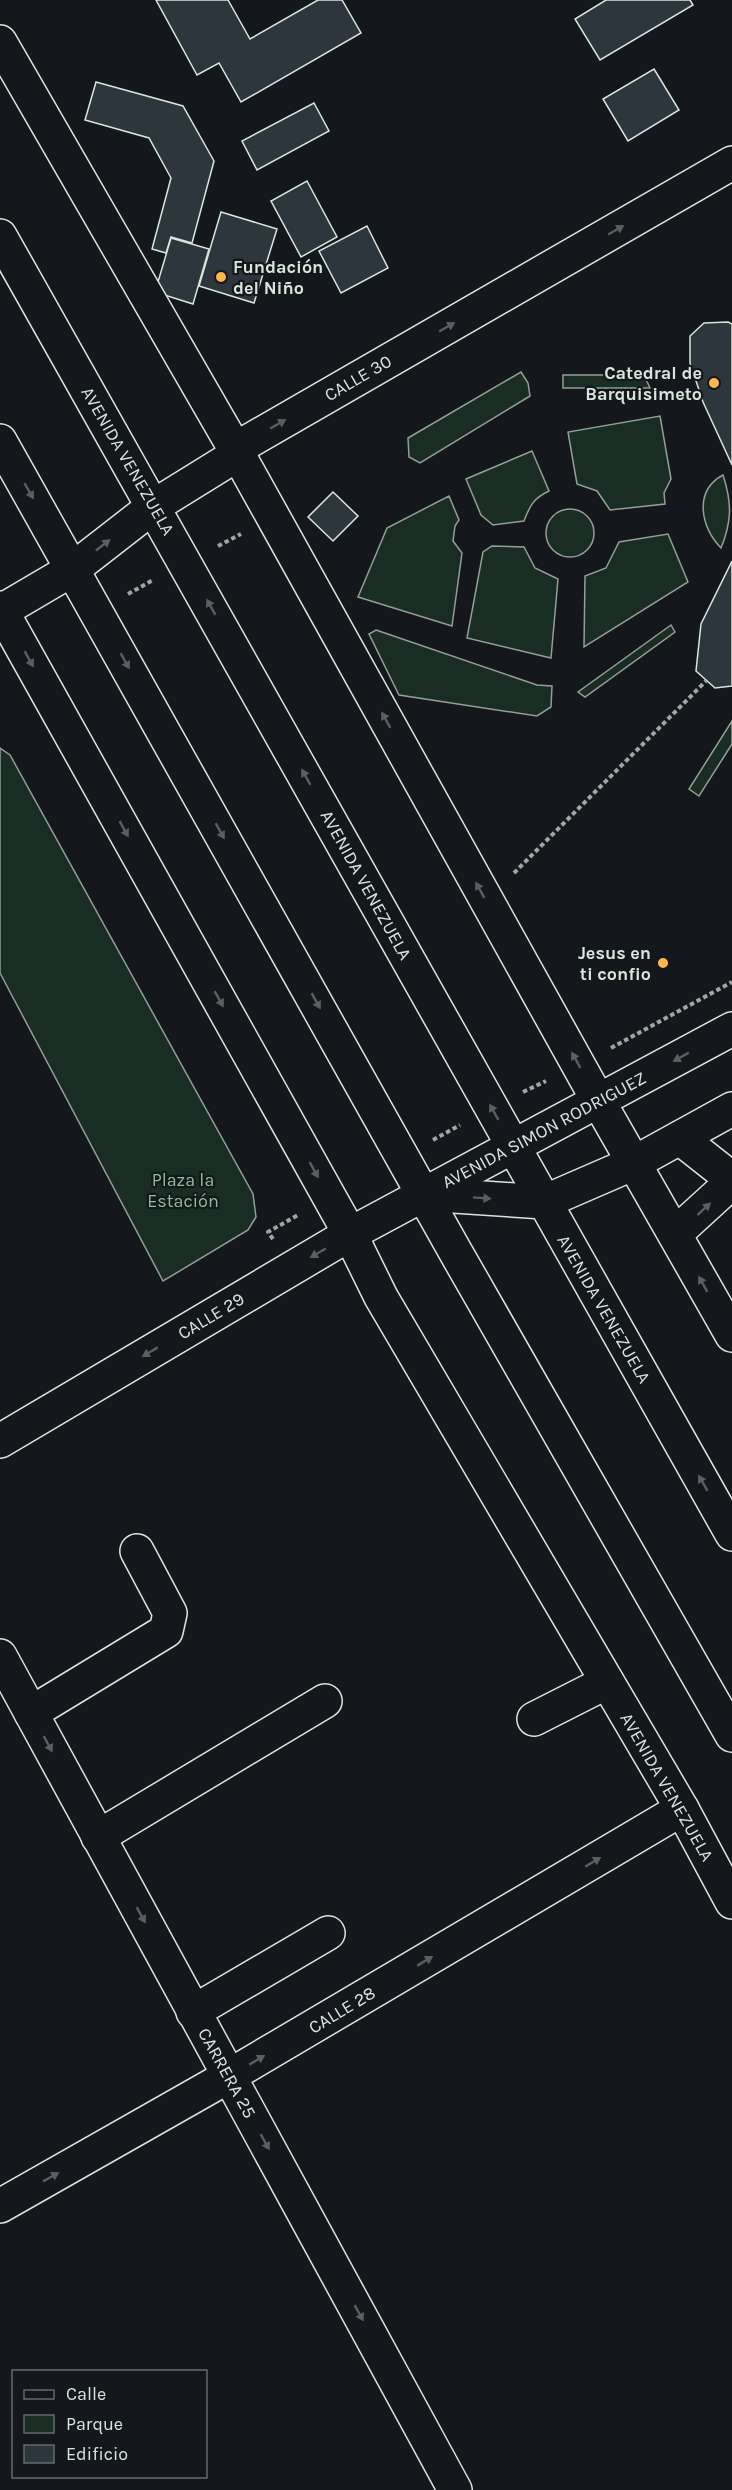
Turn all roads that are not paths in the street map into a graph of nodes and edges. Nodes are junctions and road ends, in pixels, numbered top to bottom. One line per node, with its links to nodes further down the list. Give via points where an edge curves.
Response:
1 (0, 42): 5 (street)
2 (732, 163): 5 (street, CALLE 30, one-way to 2, via 237,448)
3 (0, 236): 6 (street, AVENIDA VENEZUELA)
4 (0, 441): 7 (street, one-way to 7)
5 (238, 454): 6 (street, CALLE 30); 10 (street, one-way to 5)
6 (154, 506): 7 (street, CALLE 30, one-way to 6); 13 (street, AVENIDA VENEZUELA, one-way to 6)
7 (73, 569): 8 (street, CALLE 30); 16 (street, one-way to 16)
8 (1, 610): 18 (street, AVENIDA VENEZUELA, one-way to 18)
9 (732, 1029): 10 (street, AVENIDA SIMON RODRIGUEZ, one-way to 10)
10 (599, 1102): 13 (street, AVENIDA SIMON RODRIGUEZ); 14 (street)
11 (732, 1109): 12 (street, AVENIDA SIMON RODRIGUEZ)
12 (680, 1138): 14 (street, AVENIDA SIMON RODRIGUEZ); 15 (street)
13 (512, 1145): 16 (street, AVENIDA SIMON RODRIGUEZ); 17 (street, AVENIDA VENEZUELA)
14 (634, 1163): 17 (street, AVENIDA SIMON RODRIGUEZ); 19 (street)
15 (732, 1180): 19 (street, one-way to 15)
16 (424, 1194): 17 (street, AVENIDA SIMON RODRIGUEZ, one-way to 17); 18 (street, CALLE 29); 29 (street)
17 (544, 1202): 22 (street, AVENIDA VENEZUELA, one-way to 17)
18 (350, 1234): 21 (street, CALLE 29, one-way to 21); 25 (street, AVENIDA VENEZUELA, via 381,1297)
19 (675, 1234): 20 (street, one-way to 19)
20 (732, 1335)
21 (0, 1441)
22 (732, 1534)
23 (137, 1551): 27 (street, via 170,1613 165,1631)
24 (0, 1656): 27 (street, CARRERA 25)
25 (607, 1682): 28 (street); 30 (street, AVENIDA VENEZUELA)
26 (325, 1701): 31 (street)
27 (31, 1713): 31 (street, CARRERA 25, one-way to 31)
28 (534, 1719)
29 (732, 1735)
30 (682, 1809): 32 (street, AVENIDA VENEZUELA); 35 (street, CALLE 28, one-way to 30)
31 (98, 1837): 34 (street, CARRERA 25, one-way to 34)
32 (732, 1902)
33 (328, 1933): 34 (street)
34 (193, 2012): 35 (street, CARRERA 25)
35 (229, 2076): 36 (street, CALLE 28, one-way to 35); 37 (street, CARRERA 25, one-way to 37)
36 (0, 2206)
37 (455, 2490)

